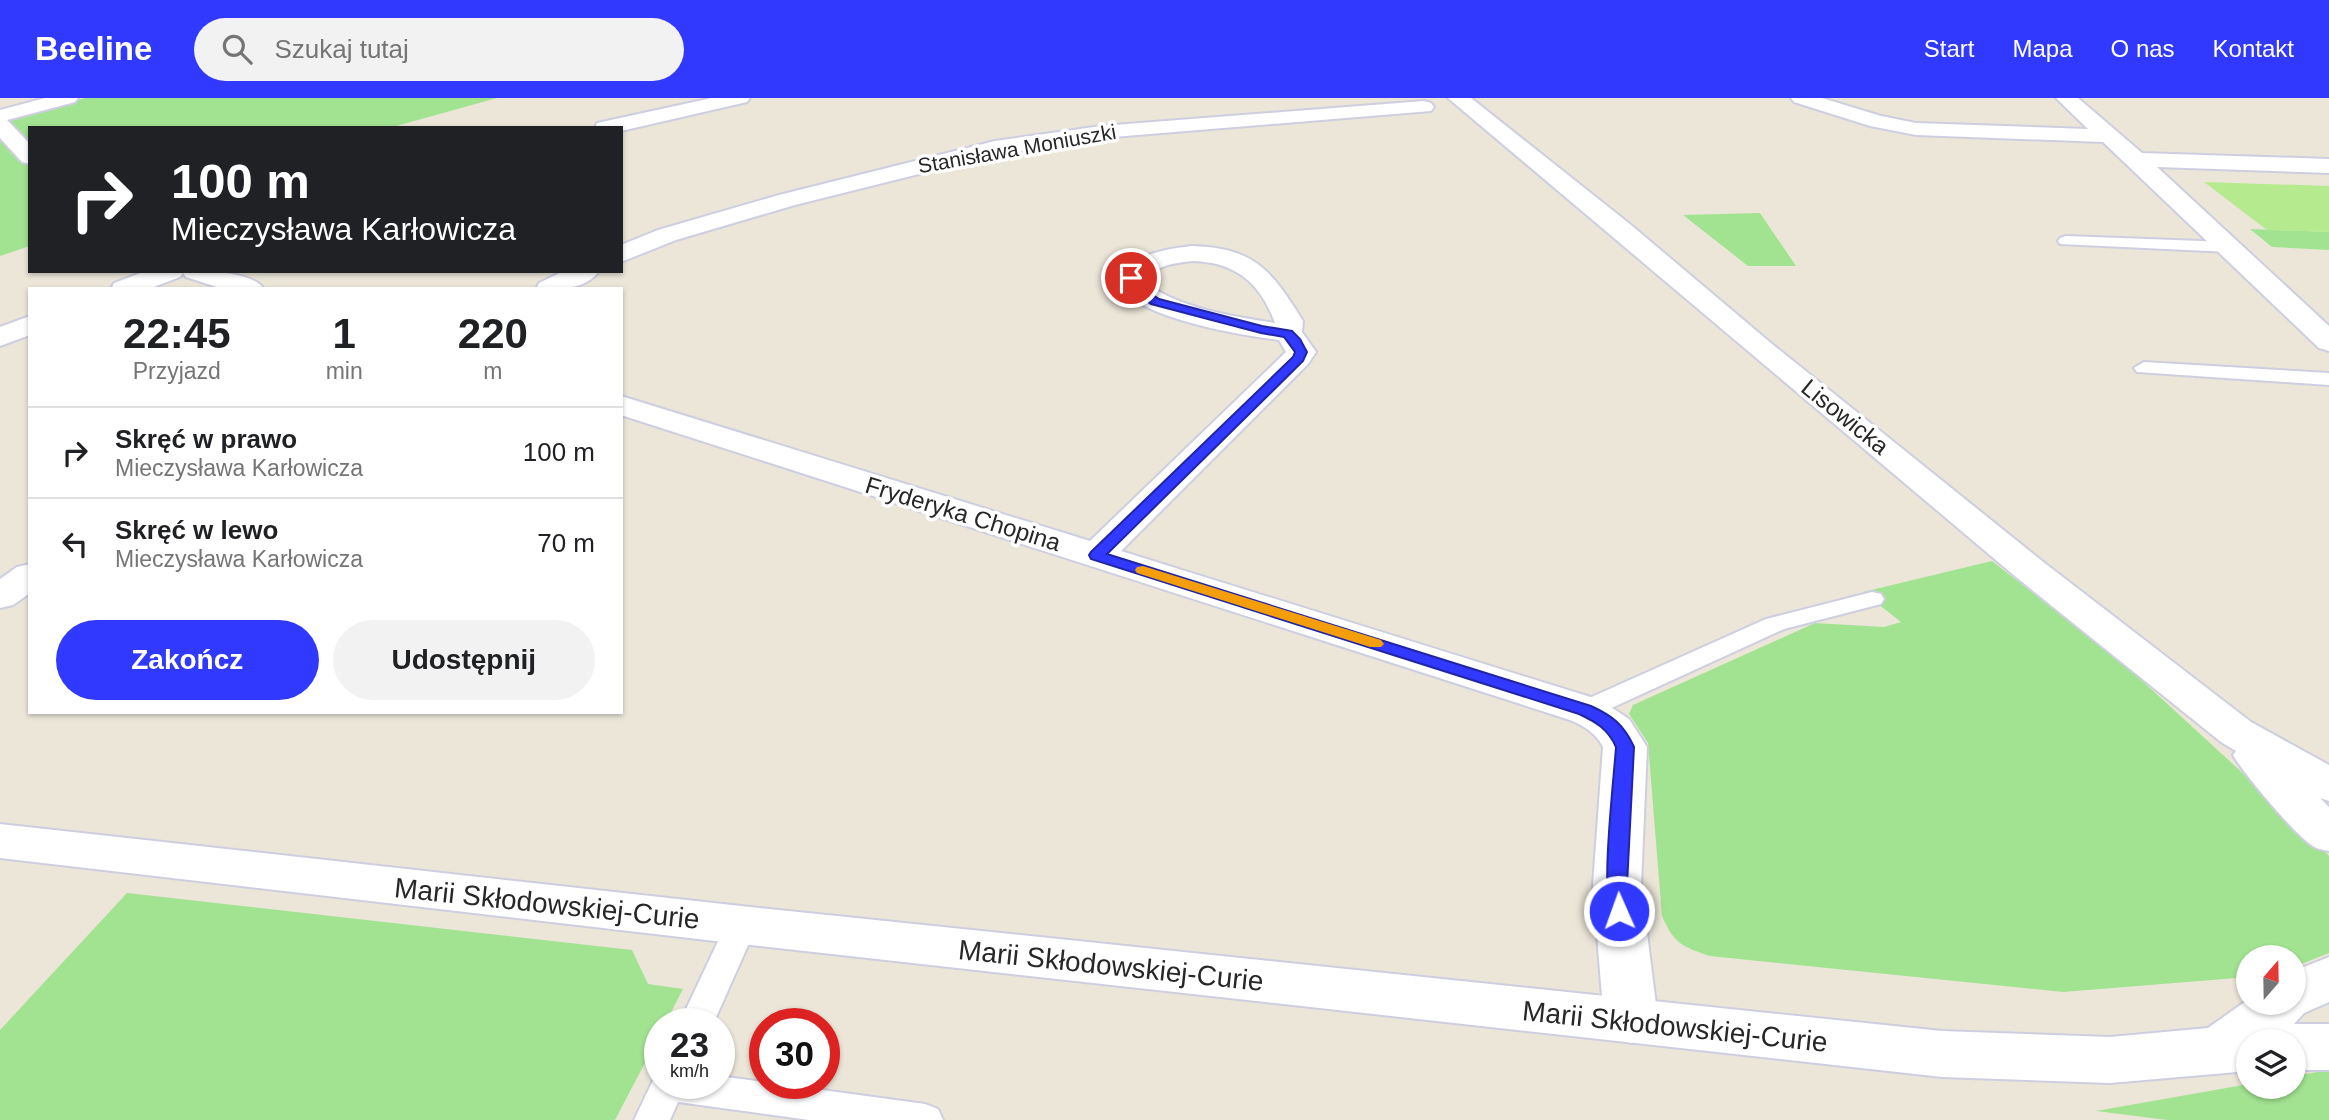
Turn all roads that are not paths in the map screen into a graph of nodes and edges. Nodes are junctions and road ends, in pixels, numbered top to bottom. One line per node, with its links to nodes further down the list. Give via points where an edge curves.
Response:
1 (68, 98): 7 (street)
2 (740, 98): 9 (street)
3 (1458, 98): 35 (street, Lisowicka, via 2019,561)
4 (1801, 98): 10 (street, via 1916,129)
5 (2066, 98): 10 (street)
6 (1424, 107): 16 (street, Stanisława Moniuszki, via 1112,131 995,148 775,203)
7 (0, 116)
8 (0, 125): 11 (street)
9 (614, 126)
10 (2109, 136): 12 (street)
11 (28, 154)
12 (2136, 160): 13 (street); 15 (street)
13 (2329, 166)
14 (2066, 241): 15 (lane)
15 (2228, 247): 24 (street)
16 (623, 253)
17 (166, 273): 20 (street)
18 (201, 273): 21 (street)
19 (582, 273): 22 (street)
20 (129, 287)
21 (245, 287)
22 (553, 287)
23 (28, 325): 26 (street)
24 (2324, 333)
25 (1288, 334): 25 (street, via 1289,321 1255,271 1242,263 1208,254 1172,255 1145,265 1131,278 1132,286 1155,302); 30 (street, via 1299,346 1298,358)
26 (0, 337)
27 (2144, 369): 28 (lane)
28 (2329, 379)
29 (623, 406): 30 (street, Fryderyka Chopina)
30 (1096, 555): 34 (street, Fryderyka Chopina)
31 (28, 576): 32 (street)
32 (0, 597)
33 (1872, 599): 34 (lane, via 1765,628)
34 (1585, 710): 44 (street, Fryderyka Chopina, via 1618,731 1625,747 1617,885)
35 (2236, 732): 36 (street, Lisowicka); 37 (street, Lisowicka)
36 (2329, 785)
37 (2329, 834)
38 (0, 841): 39 (street, Marii Skłodowskiej-Curie)
39 (741, 925): 42 (lane); 44 (street, Marii Skłodowskiej-Curie)
40 (2329, 978): 41 (street)
41 (2306, 989)
42 (703, 1008)
43 (2270, 1015): 45 (street, Marii Skłodowskiej-Curie)
44 (1631, 1021): 48 (street, Marii Skłodowskiej-Curie, via 1942,1054 2110,1060)
45 (2256, 1029)
46 (2306, 1047): 47 (street)
47 (2329, 1047)
48 (2236, 1048)
49 (735, 1093): 52 (lane)
50 (662, 1099): 51 (lane)
51 (652, 1120)
52 (925, 1120)

